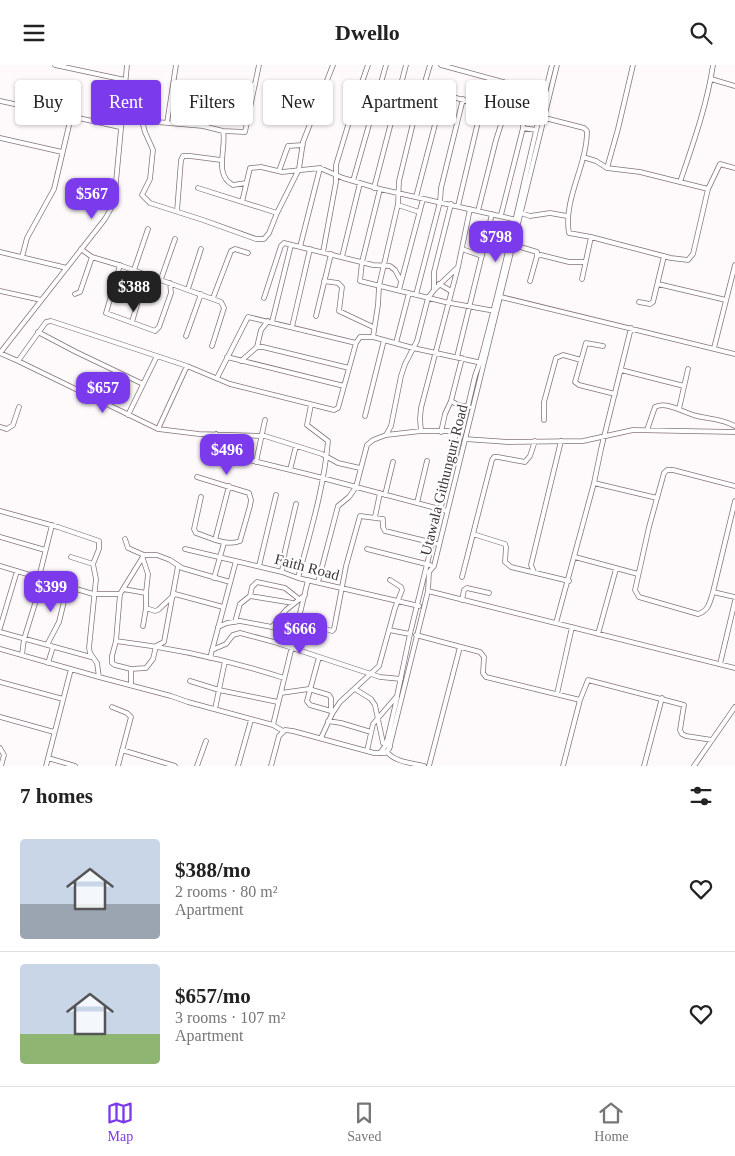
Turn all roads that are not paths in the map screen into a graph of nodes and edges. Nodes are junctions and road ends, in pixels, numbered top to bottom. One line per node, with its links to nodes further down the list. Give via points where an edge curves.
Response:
1 (55, 65): 16 (street)
2 (128, 65): 16 (street)
3 (176, 65): 32 (street)
4 (259, 65): 20 (street)
5 (333, 65): 17 (street)
6 (368, 65): 58 (street, via 338,156)
7 (386, 65): 59 (street)
8 (406, 65): 64 (street)
9 (430, 65): 18 (street)
10 (441, 65): 19 (street)
11 (552, 65): 22 (street)
12 (557, 65): 22 (street, Utawala Githunguri Road)
13 (633, 65): 54 (street)
14 (713, 65): 15 (street)
15 (711, 79): 21 (street); 60 (street)
16 (125, 80)
17 (327, 80)
18 (426, 80)
19 (496, 80)
20 (254, 85): 43 (street, via 215,83); 47 (street, via 247,131)
21 (735, 86)
22 (548, 94)
23 (456, 97): 24 (street)
24 (463, 99): 25 (street); 30 (street)
25 (466, 100)
26 (0, 101): 27 (street)
27 (15, 104)
28 (81, 119): 44 (street)
29 (548, 119): 51 (street, via 586,130)
30 (457, 122): 71 (street)
31 (161, 123): 32 (street)
32 (167, 123): 43 (street)
33 (69, 125): 50 (street)
34 (143, 125): 76 (street, via 152,150 150,179 142,195 150,203)
35 (310, 125): 49 (street)
36 (413, 125): 67 (street, via 398,181)
37 (435, 125): 68 (street)
38 (477, 125): 74 (street)
39 (501, 125): 77 (street)
40 (523, 125): 45 (street)
41 (538, 125): 46 (street)
42 (543, 125): 80 (street, Utawala Githunguri Road)
43 (204, 126): 47 (street)
44 (120, 127): 91 (street, via 114,203)
45 (523, 128): 46 (street); 82 (street)
46 (536, 130): 84 (street)
47 (224, 131): 52 (street)
48 (0, 138): 50 (street)
49 (303, 145): 56 (street); 57 (street, via 288,146)
50 (62, 152): 102 (street, via 54,189 27,238)
51 (583, 157): 54 (street); 83 (street)
52 (221, 160): 61 (street, via 228,183); 76 (street, via 190,155 182,157)
53 (320, 168): 56 (street); 58 (street); 90 (street)
54 (607, 168): 60 (street)
55 (735, 168): 66 (street, via 720,164)
56 (299, 169): 57 (street); 79 (street)
57 (279, 171): 61 (street, via 253,167)
58 (336, 175): 59 (street); 96 (street)
59 (353, 181): 62 (street)
60 (680, 182): 66 (street)
61 (246, 183): 70 (street)
62 (360, 183): 64 (street); 104 (street)
63 (198, 188): 70 (street)
64 (374, 188): 65 (street)
65 (380, 189): 67 (street); 105 (street)
66 (708, 189): 101 (street, via 691,258 680,260)
67 (398, 194): 68 (street); 73 (street)
68 (416, 197): 69 (street)
69 (424, 199): 71 (street); 78 (street)
70 (242, 202): 79 (street)
71 (440, 202): 72 (street); 132 (street)
72 (451, 204): 74 (street); 126 (street, via 434,272)
73 (398, 205): 78 (street); 110 (street)
74 (458, 206): 75 (street)
75 (470, 209): 77 (street); 94 (street)
76 (177, 211): 79 (street, via 256,239 264,239)
77 (478, 211): 81 (street)
78 (419, 212): 118 (street)
79 (277, 213)
80 (521, 213): 83 (street); 84 (street, Utawala Githunguri Road)
81 (492, 214): 82 (street); 99 (street)
82 (501, 215): 84 (street)
83 (567, 216): 86 (street, via 569,233)
84 (517, 220): 89 (street, Utawala Githunguri Road); 142 (street)
85 (148, 229): 112 (street)
86 (591, 237): 101 (street); 106 (street)
87 (175, 239): 115 (street)
88 (291, 245): 90 (street); 135 (street, via 284,243 280,246); 144 (street)
89 (514, 245): 100 (street, via 537,252); 133 (street, Utawala Githunguri Road)
90 (300, 247): 93 (street)
91 (80, 249): 103 (street); 109 (street)
92 (201, 249): 124 (street)
93 (310, 249): 96 (street); 146 (street)
94 (462, 249): 99 (street); 111 (street)
95 (0, 252): 102 (street)
96 (324, 252): 98 (street)
97 (248, 253): 134 (street, via 231,251)
98 (331, 254): 104 (street); 117 (street)
99 (482, 256): 141 (street)
100 (537, 256): 106 (street); 119 (street)
101 (664, 256): 122 (street)
102 (22, 257): 109 (street)
103 (92, 257): 107 (street); 130 (street, via 80,292)
104 (342, 257): 105 (street)
105 (362, 262): 110 (street); 123 (street, via 359,280)
106 (585, 262): 116 (street)
107 (120, 265): 112 (street); 145 (street, via 105,312)
108 (735, 265): 113 (street)
109 (67, 267): 138 (street)
110 (384, 267): 118 (street, via 392,268); 123 (street)
111 (458, 267): 121 (street); 128 (street)
112 (134, 270): 114 (street)
113 (734, 272): 137 (street)
114 (146, 274): 115 (street); 145 (street)
115 (161, 279): 120 (street)
116 (582, 279)
117 (324, 281): 143 (street); 147 (street, via 341,285 339,311)
118 (401, 281): 125 (street)
119 (530, 281)
120 (170, 283): 124 (street); 145 (street, via 171,293 157,330)
121 (439, 284): 126 (street); 128 (street)
122 (658, 284): 137 (street); 139 (street, via 652,303)
123 (379, 286): 125 (street); 147 (street)
124 (188, 289): 131 (street)
125 (399, 290): 129 (street)
126 (434, 290): 136 (street)
127 (0, 291): 138 (street)
128 (451, 291): 140 (street)
129 (409, 293): 132 (street); 154 (street)
130 (75, 294)
131 (201, 294): 134 (street); 150 (street)
132 (416, 295): 136 (street)
133 (501, 297): 142 (street, Utawala Githunguri Road); 148 (street)
134 (213, 298): 155 (street, via 224,308)
135 (264, 298)
136 (428, 298): 140 (street); 158 (street)
137 (726, 300): 159 (street)
138 (41, 301): 161 (street)
139 (639, 301)
140 (448, 302): 141 (street); 160 (street)
141 (469, 306): 142 (street); 165 (street)
142 (495, 311): 169 (street, Utawala Githunguri Road)
143 (316, 317)
144 (270, 321): 146 (street); 157 (street, via 261,330); 164 (street, via 248,317)
145 (132, 322)
146 (292, 327): 153 (street)
147 (373, 327): 151 (street)
148 (631, 328): 159 (street); 173 (street)
149 (38, 331): 163 (street, via 51,321); 167 (street); 175 (street)
150 (186, 336)
151 (373, 337): 152 (street); 153 (street, via 360,337)
152 (384, 340): 154 (street); 186 (street)
153 (356, 343): 171 (street)
154 (396, 343): 158 (street)
155 (212, 345)
156 (603, 346): 166 (street, via 586,343)
157 (257, 347): 168 (street); 171 (street)
158 (413, 347): 160 (street); 200 (street, via 405,364)
159 (714, 348): 162 (street)
160 (435, 352): 165 (street); 194 (street, via 422,407)
161 (0, 353): 167 (street)
162 (735, 354)
163 (157, 356): 170 (street); 175 (street)
164 (227, 357): 168 (street); 174 (street)
165 (459, 358): 169 (street); 179 (street)
166 (581, 360): 178 (street, via 577,383); 188 (street, via 563,355 556,358 544,401)
167 (18, 361): 185 (street)
168 (241, 361): 176 (street)
169 (482, 363): 182 (street); 183 (street, Utawala Githunguri Road)
170 (187, 366): 174 (street); 192 (street)
171 (349, 368): 176 (street)
172 (688, 369): 177 (street)
173 (622, 370): 177 (street); 178 (street)
174 (217, 378): 180 (street, via 238,387)
175 (143, 383): 185 (street)
176 (344, 386): 180 (street, via 337,410)
177 (684, 386): 184 (street)
178 (616, 394): 201 (street)
179 (451, 401): 182 (street); 196 (street)
180 (311, 405): 206 (street, via 307,425 328,441)
181 (19, 407): 191 (street, via 13,425 7,429)
182 (467, 407): 183 (street); 189 (street)
183 (473, 408): 189 (street, Utawala Githunguri Road)
184 (679, 409): 190 (street); 193 (street, via 655,407)
185 (128, 415): 192 (street)
186 (365, 416)
187 (265, 420): 199 (street)
188 (544, 420)
189 (466, 425): 195 (street); 202 (street, Utawala Githunguri Road)
190 (735, 426)
191 (0, 427)
192 (158, 429): 198 (street)
193 (647, 430): 197 (street); 201 (street)
194 (421, 431): 196 (street); 200 (street)
195 (462, 431): 196 (street); 226 (street)
196 (441, 432)
197 (735, 432)
198 (216, 435): 199 (street); 208 (street, via 231,454)
199 (262, 435): 205 (street); 208 (street)
200 (386, 435): 210 (street, via 368,443)
201 (604, 435): 204 (street, via 583,441); 214 (street)
202 (465, 439): 203 (street); 228 (street, Utawala Githunguri Road)
203 (535, 441): 204 (street); 231 (street, via 525,462 498,457 492,460)
204 (561, 441): 255 (street, via 532,565)
205 (296, 446): 206 (street); 211 (street)
206 (327, 458): 210 (street); 213 (street)
207 (427, 461): 224 (street)
208 (256, 462): 211 (street)
209 (393, 462): 220 (street)
210 (360, 468): 217 (street)
211 (290, 470): 213 (street)
212 (197, 477): 215 (street)
213 (323, 478): 217 (street); 260 (street)
214 (594, 483): 222 (street); 244 (street)
215 (229, 486): 234 (street); 235 (street, via 249,493 251,500 242,539 237,543)
216 (735, 486): 222 (street, via 667,470)
217 (356, 487): 218 (street); 265 (street, via 338,506)
218 (380, 493): 220 (street); 229 (street)
219 (276, 495): 250 (street)
220 (385, 495): 224 (street)
221 (201, 497): 234 (street, via 194,529 196,533)
222 (657, 498): 256 (street)
223 (735, 501): 270 (street)
224 (417, 503): 226 (street)
225 (296, 504): 254 (street)
226 (441, 510): 228 (street); 236 (street)
227 (0, 511): 230 (street)
228 (447, 511): 237 (street, Utawala Githunguri Road)
229 (376, 517): 236 (street, via 384,520 385,531); 267 (street, via 358,517)
230 (52, 525): 240 (street); 246 (street, via 99,541)
231 (473, 534): 255 (street, via 505,544 507,565); 259 (street)
232 (0, 537): 240 (street)
233 (125, 539): 242 (street, via 128,548)
234 (215, 540): 235 (street)
235 (224, 543): 243 (street)
236 (433, 543): 237 (street); 247 (street)
237 (438, 544): 251 (street, Utawala Githunguri Road)
238 (185, 549): 243 (street, Faith Road)
239 (367, 549): 247 (street)
240 (45, 550): 257 (street)
241 (72, 557): 246 (street)
242 (143, 557): 249 (street, via 157,555); 268 (street); 271 (street, via 148,571)
243 (220, 557): 245 (street, Faith Road); 258 (street)
244 (575, 557): 252 (street); 263 (street)
245 (236, 561): 250 (street, Faith Road); 264 (street)
246 (94, 564): 273 (street)
247 (428, 564): 251 (street); 283 (street)
248 (0, 566): 253 (street)
249 (178, 566): 258 (street); 275 (street)
250 (259, 566): 254 (street, Faith Road)
251 (434, 566): 269 (street, Utawala Githunguri Road, via 429,572)
252 (616, 569): 256 (street); 296 (street)
253 (17, 571): 257 (street); 293 (street)
254 (282, 572): 260 (street, Faith Road)
255 (534, 572): 263 (street)
256 (638, 574): 270 (street, via 634,590 639,597 698,614 705,612)
257 (41, 577): 266 (street); 298 (street)
258 (214, 577): 264 (street)
259 (462, 577)
260 (298, 578): 261 (street, Faith Road)
261 (308, 581): 265 (street, Faith Road); 276 (street)
262 (390, 581): 281 (street, via 402,588)
263 (568, 581): 288 (street)
264 (230, 582): 284 (street)
265 (318, 582): 267 (street, Faith Road)
266 (68, 585): 273 (street); 300 (street, via 59,622)
267 (342, 588): 281 (street, Faith Road); 290 (street, via 332,631)
268 (123, 589): 271 (street); 274 (street)
269 (428, 591): 280 (street); 285 (street, Utawala Githunguri Road)
270 (713, 592): 279 (street)
271 (146, 593): 286 (street)
272 (489, 593): 280 (street, via 467,588)
273 (95, 594): 274 (street); 308 (street, via 89,648)
274 (120, 594): 299 (street)
275 (172, 595): 284 (street, via 179,594); 286 (street, via 158,610); 301 (street, via 166,639)
276 (304, 595): 278 (street); 290 (street)
277 (250, 596): 278 (street, via 257,582 285,588); 282 (street); 287 (street, via 240,604)
278 (299, 599): 282 (street)
279 (735, 599): 313 (street)
280 (462, 600): 288 (street)
281 (398, 602): 283 (street, Faith Road); 294 (street)
282 (293, 603): 287 (street, via 272,627)
283 (416, 606): 285 (street, Faith Road); 295 (street)
284 (223, 607): 291 (street)
285 (424, 607): 297 (street, Utawala Githunguri Road)
286 (146, 608): 289 (street)
287 (235, 622): 291 (street)
288 (556, 623): 292 (street)
289 (143, 626)
290 (298, 626): 304 (street)
291 (218, 627): 306 (street)
292 (572, 627): 296 (street); 328 (street)
293 (0, 630): 298 (street)
294 (389, 630): 295 (street); 317 (street, via 379,666)
295 (410, 634): 320 (street)
296 (598, 634): 313 (street)
297 (416, 635): 303 (street); 349 (street, Utawala Githunguri Road)
298 (24, 639): 300 (street); 307 (street)
299 (116, 641): 301 (street); 316 (street, via 112,663)
300 (47, 645): 302 (street)
301 (156, 646): 310 (street); 316 (street, via 153,659 146,668)
302 (52, 647): 308 (street); 312 (street)
303 (460, 647): 328 (street, via 483,655 482,673 486,677); 365 (street)
304 (292, 648): 306 (street, via 237,633 226,644); 309 (street); 319 (street)
305 (0, 649): 307 (street)
306 (212, 650): 310 (street)
307 (22, 655): 312 (street)
308 (91, 657): 318 (street, via 97,663)
309 (319, 657): 317 (street); 324 (street)
310 (210, 658): 311 (street)
311 (225, 661): 319 (street); 326 (street)
312 (48, 663): 315 (street)
313 (720, 664): 314 (street)
314 (735, 668)
315 (71, 669): 318 (street); 331 (street)
316 (131, 669): 323 (street)
317 (372, 674): 320 (street); 325 (street)
318 (99, 677): 323 (street)
319 (284, 677): 327 (street)
320 (401, 679): 329 (street)
321 (190, 681): 326 (street)
322 (0, 682): 331 (street)
323 (131, 685): 336 (street)
324 (309, 689): 327 (street); 337 (street, via 330,696); 337 (street, via 308,704)
325 (355, 689): 337 (street); 339 (street, via 374,702)
326 (219, 691): 333 (street); 336 (street)
327 (281, 693): 333 (street)
328 (557, 694): 332 (street)
329 (397, 696): 339 (street); 349 (street)
330 (662, 698): 332 (street, via 588,680); 347 (street, via 684,705 682,734); 367 (street)
331 (64, 699): 344 (street)
332 (580, 700): 366 (street)
333 (278, 702): 342 (street)
334 (112, 707): 351 (street, via 131,717)
335 (735, 707): 347 (street)
336 (215, 709): 340 (street)
337 (331, 713): 341 (street)
338 (0, 717): 344 (street)
339 (379, 718): 345 (street); 349 (street, via 383,743)
340 (251, 720): 342 (street); 362 (street)
341 (328, 721): 345 (street); 346 (street)
342 (273, 725): 343 (street)
343 (283, 731): 346 (street); 363 (street)
344 (54, 732): 355 (street)
345 (371, 732): 352 (street)
346 (321, 738): 352 (street)
347 (712, 740): 368 (street)
348 (206, 741): 361 (street)
349 (388, 746): 353 (street); 354 (street)
350 (0, 748): 356 (street, via 4,755)
351 (122, 750): 359 (street); 360 (street)
352 (367, 751): 354 (street)
353 (387, 753): 354 (street); 364 (street, via 398,760)
354 (380, 754)
355 (48, 758): 357 (street); 358 (street)
356 (1, 766)
357 (46, 766)
358 (75, 766)
359 (118, 766)
360 (174, 766)
361 (197, 766)
362 (238, 766)
363 (271, 766)
364 (424, 766)
365 (429, 766)
366 (563, 766)
367 (644, 766)
368 (694, 766)

